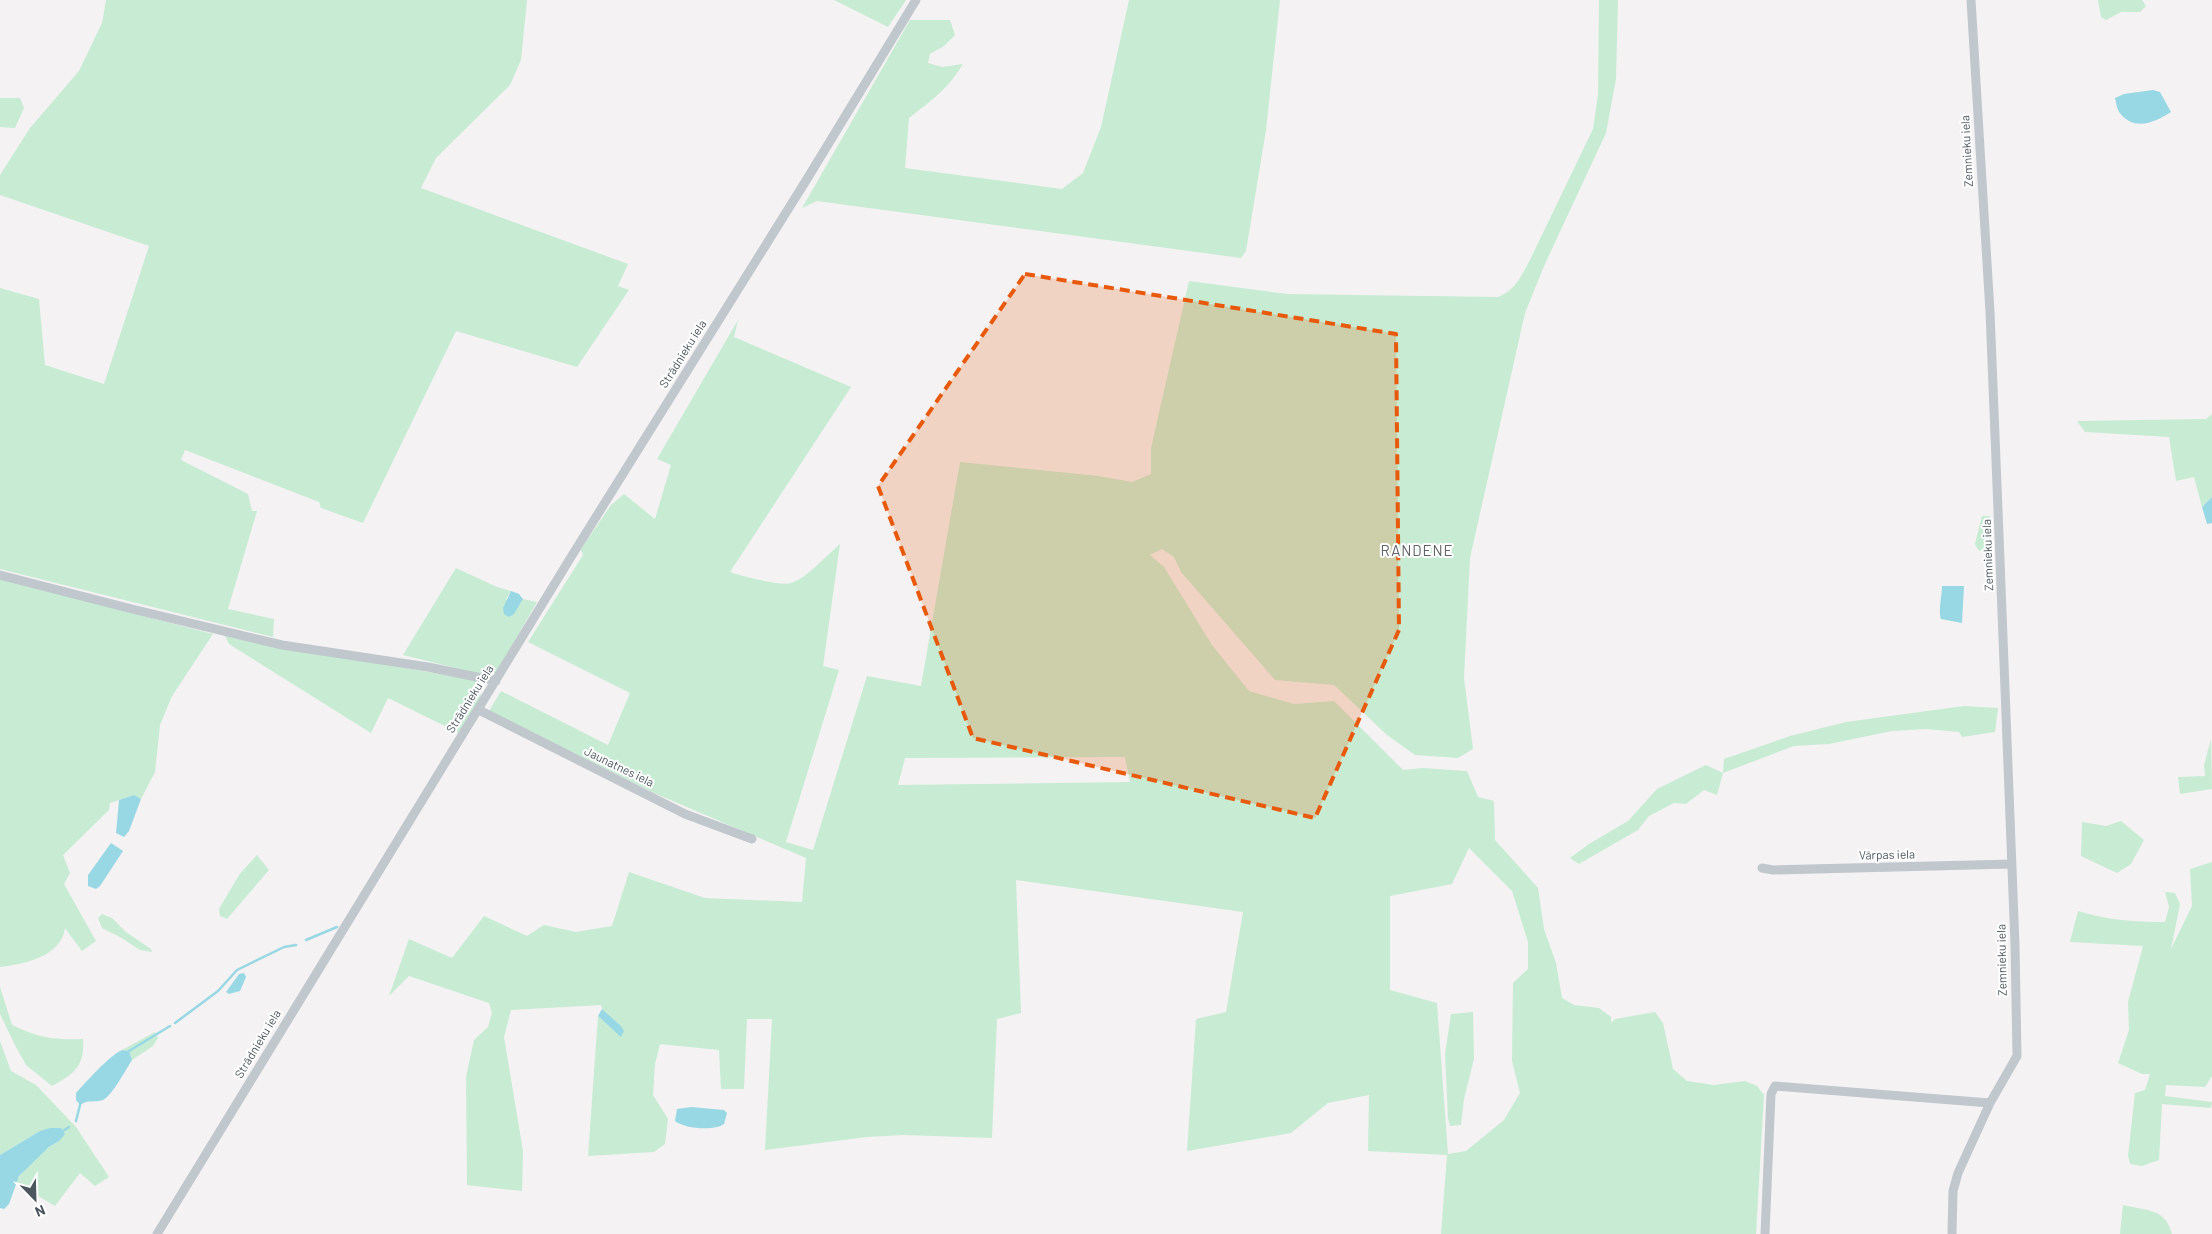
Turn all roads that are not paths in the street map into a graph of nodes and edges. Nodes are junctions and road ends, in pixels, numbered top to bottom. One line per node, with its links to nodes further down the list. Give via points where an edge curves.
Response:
1 (916, 0): 4 (street, Strādnieku iela)
2 (1971, 0): 7 (street, Zemnieku iela, via 1990,322)
3 (0, 575): 4 (street, via 282,645)
4 (496, 680): 5 (street, Strādnieku iela)
5 (479, 710): 6 (street, Jaunatnes iela, via 685,814); 10 (street, Strādnieku iela)
6 (752, 839)
7 (2012, 864): 8 (street, Vārpas iela); 9 (street, Zemnieku iela, via 2016,1056)
8 (1762, 868)
9 (1990, 1103): 11 (street, via 1775,1086 1771,1094); 12 (street, Zemnieku iela, via 1954,1184)
10 (157, 1234)
11 (1766, 1234)
12 (1952, 1234)

